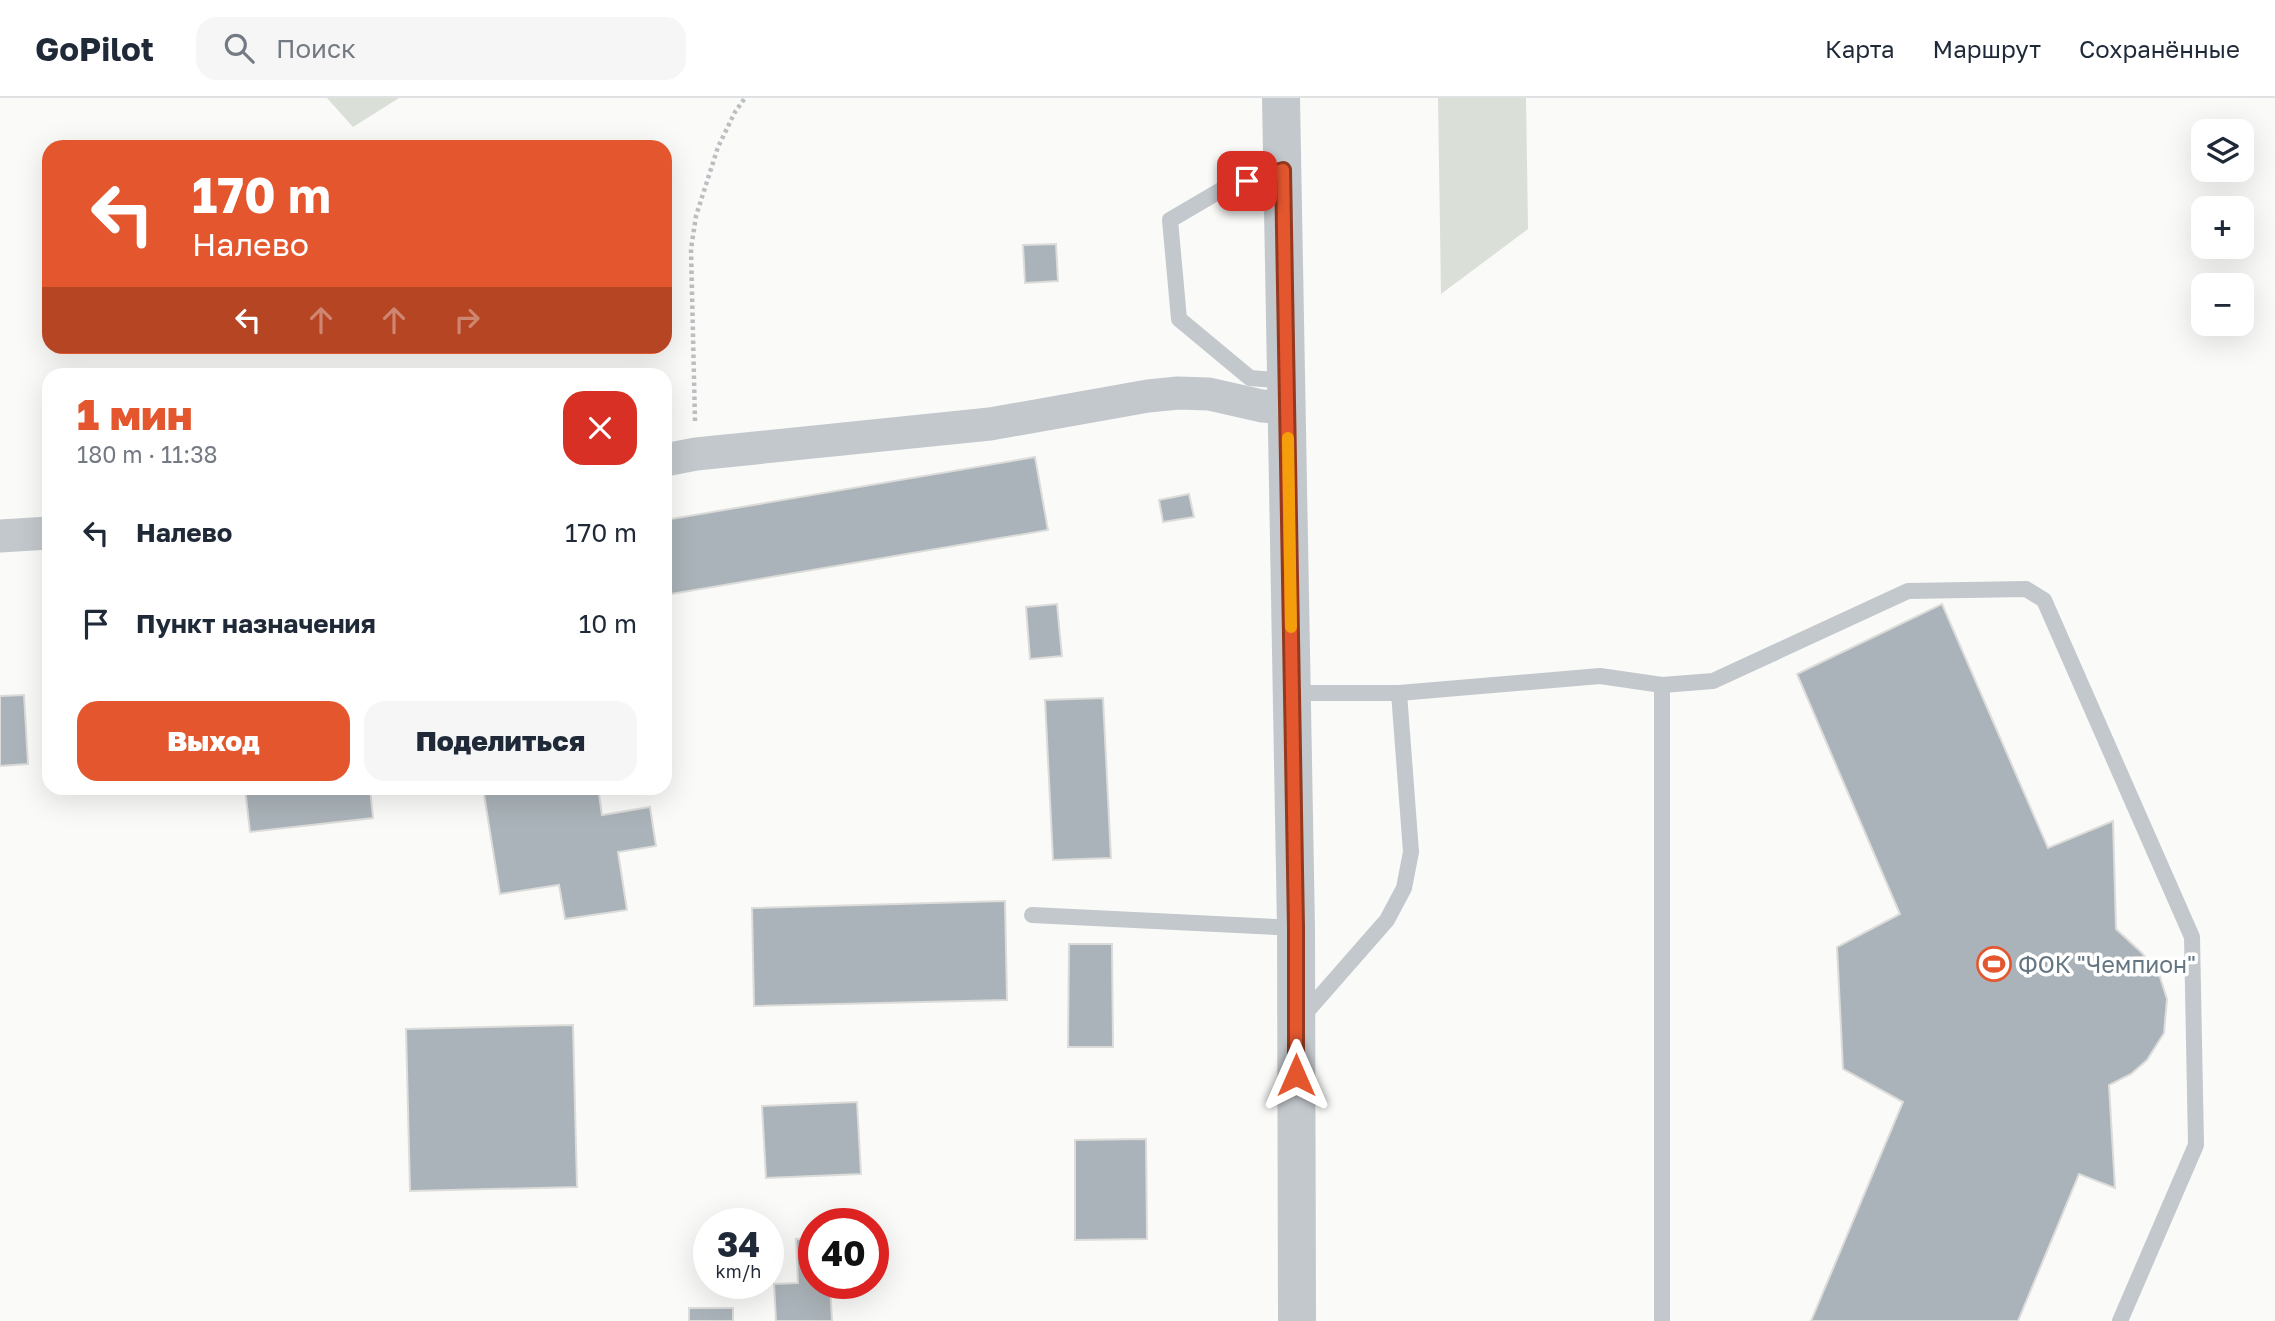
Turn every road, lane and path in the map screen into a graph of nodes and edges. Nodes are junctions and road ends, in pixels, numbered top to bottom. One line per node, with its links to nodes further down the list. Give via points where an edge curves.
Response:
1 (745, 98): 5 (path, via 718,146 691,249)
2 (1281, 98): 3 (street)
3 (1283, 170): 4 (street); 4 (lane, via 1228,186 1170,220 1178,319 1251,378)
4 (1287, 394): 5 (street, via 1262,406 1209,394 1148,396 990,424); 10 (street)
5 (680, 457)
6 (42, 534): 7 (street)
7 (0, 537)
8 (1662, 685): 9 (lane, via 1600,676); 15 (lane); 16 (lane, via 1713,681 1908,591 2026,589 2044,600 2192,937 2196,1145)
9 (1399, 692): 10 (lane); 13 (lane, via 1411,852 1404,888 1387,920)
10 (1292, 694): 12 (street)
11 (1032, 915): 12 (lane)
12 (1296, 928): 13 (street)
13 (1296, 1023): 14 (street)
14 (1297, 1321)
15 (1662, 1321)
16 (2120, 1321)

